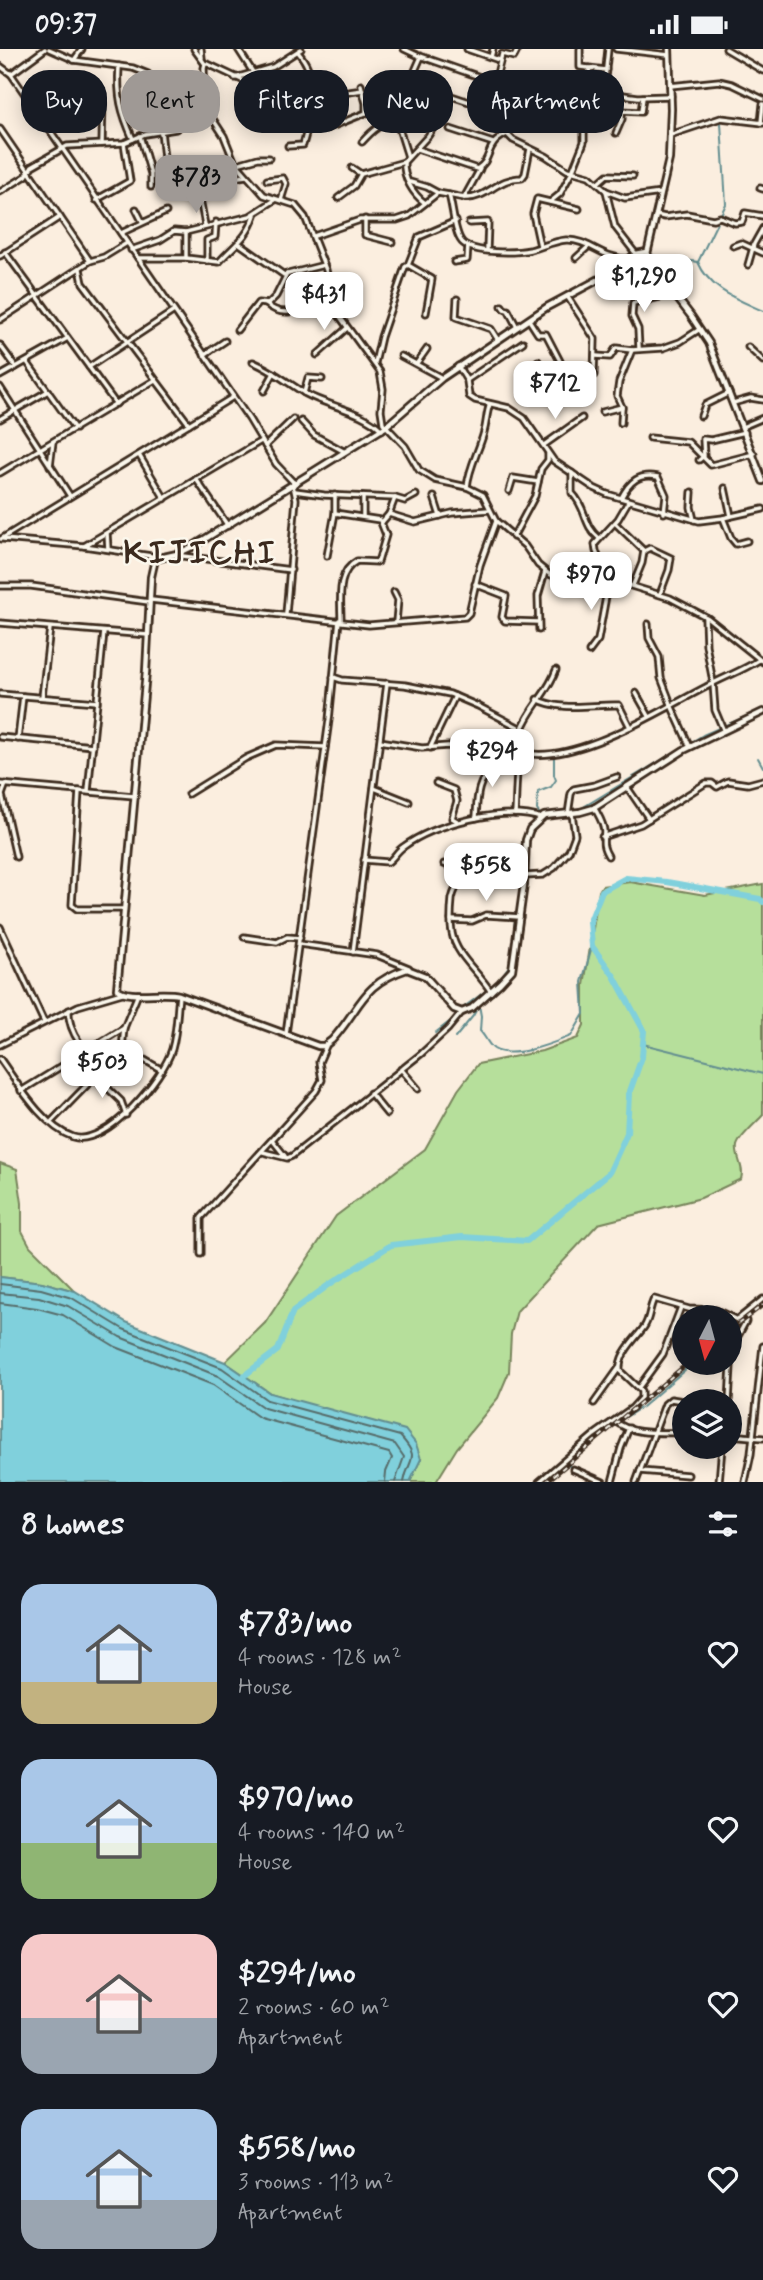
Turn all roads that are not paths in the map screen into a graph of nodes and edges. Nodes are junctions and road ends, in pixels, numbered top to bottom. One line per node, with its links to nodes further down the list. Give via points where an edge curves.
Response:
1 (47, 49): 19 (street); 35 (street)
2 (82, 49): 19 (street)
3 (194, 49): 21 (street)
4 (201, 49): 21 (street)
5 (238, 49): 28 (street)
6 (404, 49): 17 (street)
7 (467, 49): 18 (street)
8 (493, 49): 18 (street)
9 (518, 49): 20 (street, via 514,57 503,54)
10 (580, 49): 24 (street, via 579,67)
11 (608, 49): 25 (street)
12 (616, 49): 15 (street)
13 (300, 50): 29 (street); 30 (street)
14 (729, 50): 33 (street)
15 (636, 51): 16 (street)
16 (669, 52): 37 (street)
17 (420, 56): 31 (street); 34 (street)
18 (491, 57): 20 (street)
19 (74, 60): 22 (street)
20 (499, 60): 32 (street)
21 (204, 62): 27 (street); 36 (street)
22 (119, 66): 26 (street); 58 (street, via 120,105)
23 (0, 67): 35 (street)
24 (590, 68): 25 (street)
25 (606, 69)
26 (136, 70)
27 (204, 70)
28 (253, 70)
29 (264, 70)
30 (308, 70)
31 (416, 70)
32 (497, 70)
33 (763, 71)
34 (467, 72)
35 (11, 74): 66 (street)
36 (234, 77)
37 (670, 86): 41 (street); 43 (street, via 719,81)
38 (349, 91): 39 (street, via 362,87)
39 (363, 94)
40 (624, 95): 42 (street)
41 (671, 96): 42 (street); 56 (street)
42 (643, 97): 44 (street, via 641,112)
43 (763, 102): 45 (street)
44 (624, 111)
45 (762, 123): 56 (street, via 721,118)
46 (453, 130): 61 (street)
47 (0, 131): 74 (street)
48 (102, 133): 62 (street)
49 (153, 133): 57 (street)
50 (161, 133): 71 (street)
51 (220, 133): 70 (street)
52 (306, 133): 63 (street, via 303,145)
53 (429, 133): 64 (street)
54 (584, 133): 75 (street)
55 (507, 134): 61 (street); 65 (street)
56 (670, 135): 86 (street)
57 (140, 136): 58 (street); 82 (street)
58 (133, 139): 60 (street)
59 (362, 142): 67 (street, via 378,127 397,122)
60 (124, 143): 62 (street); 90 (street, via 130,181)
61 (493, 143): 72 (street)
62 (102, 144): 66 (street, via 70,145)
63 (288, 146)
64 (417, 149): 67 (street); 72 (street, via 474,169)
65 (530, 149): 75 (street); 89 (street, via 524,177)
66 (62, 151): 74 (street); 90 (street)
67 (408, 157): 69 (street)
68 (269, 158): 70 (street)
69 (404, 162): 76 (street); 80 (street)
70 (237, 164): 77 (street)
71 (165, 167)
72 (482, 167): 89 (street)
73 (352, 168): 76 (street)
74 (29, 171): 84 (street); 99 (street)
75 (572, 172): 81 (street); 92 (street)
76 (361, 174): 88 (street)
77 (246, 176): 91 (street, via 264,195); 106 (street, via 197,183)
78 (633, 176): 81 (street, via 607,176)
79 (267, 180): 91 (street, via 283,178 286,184)
80 (409, 182): 85 (street); 93 (street, via 413,194)
81 (598, 183): 83 (street)
82 (151, 187)
83 (606, 191): 86 (street, via 629,198); 124 (street, via 615,227)
84 (0, 192)
85 (438, 193): 87 (street); 93 (street)
86 (661, 193): 98 (street)
87 (449, 195): 89 (street); 103 (street)
88 (338, 198)
89 (464, 198)
90 (96, 199): 109 (street)
91 (278, 200): 97 (street); 110 (street, via 299,208)
92 (550, 202): 95 (street); 117 (street, via 537,199 533,209)
93 (425, 203): 101 (street, via 401,219)
94 (136, 209): 102 (street)
95 (579, 209)
96 (166, 212): 102 (street)
97 (256, 213): 104 (street); 113 (street)
98 (656, 215): 100 (street, via 720,216 738,223 743,222 745,213); 122 (street)
99 (61, 216): 121 (street); 130 (street)
100 (763, 216)
101 (365, 219): 110 (street); 111 (street, via 365,235)
102 (142, 221): 109 (street)
103 (456, 221): 114 (street, via 460,239); 134 (street, via 419,237)
104 (216, 222): 106 (street); 131 (street, via 215,237 207,240)
105 (469, 223): 120 (street, via 488,222)
106 (205, 225): 108 (street)
107 (763, 229): 118 (street)
108 (186, 232): 119 (street, via 170,232); 127 (street)
109 (121, 233): 112 (street)
110 (314, 236): 133 (street)
111 (392, 242)
112 (127, 243): 119 (street); 130 (street)
113 (240, 243): 131 (street, via 219,262); 137 (street, via 280,274)
114 (468, 246): 120 (street); 132 (street, via 467,260)
115 (589, 246): 117 (street, via 566,240); 128 (street); 129 (street, via 607,256)
116 (733, 246): 118 (street, via 741,243)
117 (541, 247): 120 (street, via 518,252)
118 (753, 248): 123 (street); 135 (street)
119 (131, 250): 126 (street)
120 (487, 250)
121 (5, 252): 125 (street); 139 (street)
122 (647, 252): 124 (street); 138 (street)
123 (763, 253)
124 (636, 254): 129 (street)
125 (0, 256)
126 (137, 258): 127 (street); 145 (street)
127 (186, 258): 131 (street)
128 (576, 258)
129 (629, 259): 140 (street)
130 (90, 261): 136 (street)
131 (207, 261)
132 (454, 262)
133 (324, 265): 137 (street); 142 (street)
134 (408, 265): 146 (street, via 432,279); 171 (street)
135 (748, 265)
136 (80, 269): 139 (street); 157 (street, via 83,283)
137 (288, 273): 143 (street, via 276,296)
138 (672, 291): 151 (street); 160 (street, via 633,303)
139 (37, 296): 148 (street); 153 (street)
140 (567, 296): 147 (street); 166 (street, via 595,339)
141 (457, 299): 154 (street, via 456,317 491,329)
142 (333, 300): 143 (street, via 285,314); 150 (street)
143 (266, 304): 152 (street, via 258,303)
144 (502, 306): 149 (street)
145 (174, 311): 157 (street); 163 (street)
146 (426, 313)
147 (528, 319): 149 (street); 182 (street, via 538,334 547,334)
148 (0, 320)
149 (517, 327): 154 (street)
150 (347, 328): 164 (street); 171 (street)
151 (700, 329): 160 (street, via 663,348); 187 (street)
152 (237, 330)
153 (66, 339): 169 (street); 173 (street)
154 (498, 339): 174 (street)
155 (225, 341): 163 (street)
156 (523, 342): 181 (street)
157 (128, 343): 173 (street); 180 (street)
158 (0, 345): 175 (street)
159 (748, 347): 168 (street)
160 (639, 348): 162 (street)
161 (427, 349): 172 (street)
162 (632, 350): 166 (street, via 616,348 610,357); 193 (street, via 619,382 617,396)
163 (204, 355): 188 (street)
164 (317, 355)
165 (401, 356): 172 (street)
166 (596, 356): 182 (street, via 593,378)
167 (538, 361): 182 (street, via 536,386)
168 (763, 361)
169 (27, 362): 175 (street); 184 (street)
170 (253, 362): 176 (street)
171 (375, 363): 204 (street, via 382,380)
172 (417, 363): 178 (street)
173 (89, 366): 191 (street)
174 (458, 366): 178 (street); 181 (street)
175 (16, 367): 177 (street)
176 (274, 373): 185 (street); 186 (street)
177 (0, 376)
178 (442, 378): 204 (street)
179 (322, 379): 186 (street, via 308,378)
180 (155, 380): 191 (street); 203 (street)
181 (467, 381): 192 (street, via 469,397)
182 (565, 383)
183 (0, 387): 194 (street)
184 (48, 391): 194 (street); 205 (street)
185 (264, 391)
186 (304, 393): 204 (street)
187 (729, 393): 190 (street); 196 (street, via 705,405)
188 (233, 397): 203 (street); 209 (street)
189 (763, 400): 190 (street)
190 (733, 403): 206 (street)
191 (116, 404): 205 (street)
192 (490, 404): 210 (street, via 509,408 524,418); 228 (street)
193 (622, 407): 195 (street); 202 (street)
194 (15, 410): 199 (street); 212 (street)
195 (602, 412)
196 (701, 416)
197 (582, 418): 210 (street)
198 (763, 418): 206 (street)
199 (0, 419)
200 (293, 419): 211 (street)
201 (301, 421): 213 (street, via 312,434)
202 (621, 423)
203 (188, 424): 216 (street)
204 (384, 428): 213 (street); 228 (street, via 405,446 422,473)
205 (75, 429): 208 (street)
206 (743, 429): 215 (street); 217 (street, via 703,439)
207 (650, 438): 217 (street, via 688,442)
208 (54, 440): 212 (street); 221 (street)
209 (261, 441): 211 (street); 224 (street)
210 (544, 445): 214 (street)
211 (265, 446): 227 (street)
212 (41, 450): 221 (street); 222 (street)
213 (345, 452): 227 (street)
214 (548, 454): 219 (street); 220 (street)
215 (754, 454): 217 (street, via 710,465); 225 (street)
216 (139, 455): 234 (street); 239 (street)
217 (704, 456): 218 (street)
218 (699, 460)
219 (559, 464): 220 (street); 223 (street)
220 (543, 466): 226 (street)
221 (50, 468): 234 (street)
222 (0, 472)
223 (572, 473): 238 (street); 257 (street, via 572,493)
224 (196, 479): 239 (street); 254 (street)
225 (763, 481)
226 (538, 482): 230 (street, via 513,478); 256 (street)
227 (294, 487): 232 (street); 254 (street); 266 (street)
228 (467, 487): 242 (street, via 484,497)
229 (725, 488): 248 (street)
230 (509, 491)
231 (692, 492): 250 (street)
232 (335, 495): 235 (street); 243 (street)
233 (416, 495): 237 (street, via 408,501)
234 (70, 496): 258 (street)
235 (363, 497): 237 (street); 246 (street)
236 (434, 497): 247 (street)
237 (395, 498): 245 (street)
238 (621, 498): 240 (street); 244 (street, via 639,477 658,477 666,495)
239 (165, 499): 255 (street)
240 (628, 501): 244 (street); 253 (street)
241 (763, 509): 248 (street)
242 (489, 510): 247 (street); 251 (street)
243 (335, 513): 246 (street); 264 (street)
244 (664, 513): 250 (street)
245 (389, 514): 247 (street, via 410,522); 252 (street)
246 (363, 516): 252 (street)
247 (440, 516)
248 (732, 516): 249 (street)
249 (723, 519): 250 (street); 259 (street, via 732,540 738,544)
250 (694, 520)
251 (496, 521): 256 (street); 269 (street)
252 (382, 522): 277 (street, via 386,539 378,562 353,562 342,578)
253 (615, 523): 257 (street); 262 (street)
254 (228, 526): 263 (street)
255 (107, 533): 260 (street); 261 (street)
256 (513, 537): 267 (street)
257 (599, 538): 268 (street, via 595,549)
258 (0, 539): 260 (street)
259 (747, 541)
260 (84, 546): 261 (street)
261 (108, 549): 265 (street)
262 (644, 551): 270 (street); 273 (street, via 649,547 671,558)
263 (173, 555): 265 (street); 266 (street)
264 (327, 556)
265 (158, 557): 274 (street, via 152,566)
266 (290, 570): 275 (street)
267 (545, 572): 268 (street, via 557,580); 279 (street, via 538,593)
268 (608, 580): 270 (street); 286 (street, via 598,640)
269 (475, 584): 278 (street, via 467,616); 279 (street, via 507,597 505,621)
270 (633, 585): 273 (street)
271 (0, 586): 274 (street)
272 (394, 592): 278 (street)
273 (660, 594): 276 (street)
274 (151, 601): 275 (street); 285 (street)
275 (286, 614): 277 (street)
276 (705, 617): 287 (street); 291 (street)
277 (340, 620): 278 (street, via 375,625); 289 (street)
278 (396, 622)
279 (538, 622): 283 (street)
280 (0, 623): 282 (street)
281 (648, 624): 299 (street)
282 (50, 628): 284 (street); 296 (street)
283 (539, 630)
284 (104, 632): 285 (street); 298 (street)
285 (149, 636): 324 (street)
286 (589, 652)
287 (761, 661): 291 (street)
288 (556, 670): 297 (street)
289 (333, 679): 290 (street); 309 (street)
290 (387, 683): 295 (street); 307 (street)
291 (713, 683): 299 (street); 303 (street, via 715,710)
292 (0, 694): 294 (street)
293 (636, 694): 301 (street)
294 (23, 696): 296 (street); 306 (street)
295 (455, 696): 304 (street); 311 (street)
296 (42, 697): 298 (street)
297 (537, 699): 302 (street, via 559,706 618,705); 304 (street)
298 (97, 702): 308 (street)
299 (671, 705): 301 (street); 310 (street)
300 (763, 712): 303 (street)
301 (649, 717): 302 (street)
302 (630, 727): 312 (street, via 581,747)
303 (723, 729): 310 (street)
304 (521, 731): 312 (street)
305 (0, 737): 306 (street)
306 (18, 739): 308 (street)
307 (380, 741): 311 (street); 320 (street)
308 (93, 746): 322 (street)
309 (326, 747): 323 (street, via 276,745); 344 (street)
310 (690, 747): 319 (street)
311 (430, 748): 313 (street, via 471,747)
312 (520, 753): 313 (street)
313 (517, 758): 314 (street)
314 (517, 768): 327 (street); 329 (street, via 493,771 483,779)
315 (617, 777): 328 (street, via 574,789)
316 (763, 780): 331 (street, via 728,781 718,787 708,783)
317 (436, 783): 332 (street, via 454,790 457,801 452,818)
318 (3, 784): 321 (street); 335 (street)
319 (627, 787): 326 (street); 331 (street)
320 (374, 788): 325 (street); 336 (street)
321 (79, 790): 322 (street); 339 (street, via 72,906)
322 (88, 791): 324 (street)
323 (188, 794)
324 (134, 796): 339 (street)
325 (409, 802)
326 (594, 807): 328 (street); 333 (street)
327 (515, 814): 329 (street); 330 (street)
328 (570, 814): 330 (street); 338 (street, via 575,835 569,851 543,876)
329 (476, 818): 332 (street)
330 (541, 818): 338 (street, via 527,836)
331 (649, 819): 333 (street)
332 (457, 821): 336 (street, via 405,845 388,862)
333 (602, 837): 334 (street)
334 (608, 856)
335 (16, 857)
336 (364, 860): 346 (street)
337 (444, 864): 341 (street, via 454,868 459,880 452,896)
338 (525, 876): 340 (street)
339 (123, 909): 349 (street, via 116,985)
340 (520, 917): 341 (street); 348 (street, via 512,970)
341 (451, 920): 348 (street, via 461,954)
342 (0, 927): 354 (street)
343 (244, 937): 344 (street, via 277,942)
344 (300, 938): 345 (street)
345 (299, 944): 346 (street); 356 (street)
346 (353, 952): 347 (street)
347 (409, 968): 353 (street); 357 (street, via 372,987)
348 (491, 992): 353 (street)
349 (122, 993): 350 (street); 352 (street)
350 (138, 994): 351 (street); 355 (street)
351 (179, 995): 356 (street); 364 (street, via 173,1049)
352 (69, 1010): 354 (street); 360 (street, via 69,1021)
353 (462, 1012): 362 (street)
354 (44, 1022): 358 (street)
355 (124, 1028): 359 (street); 360 (street)
356 (286, 1034): 357 (street, via 313,1045)
357 (327, 1044): 374 (street, via 319,1062 319,1087)
358 (0, 1045)
359 (122, 1047): 363 (street); 364 (street)
360 (85, 1050): 363 (street); 367 (street)
361 (0, 1059): 367 (street)
362 (401, 1069): 366 (street); 368 (street)
363 (103, 1070): 365 (street)
364 (162, 1070): 370 (street)
365 (96, 1077): 369 (street); 373 (street)
366 (418, 1089)
367 (21, 1091): 373 (street)
368 (370, 1093): 371 (street); 376 (street)
369 (121, 1101): 370 (street); 372 (street)
370 (134, 1106): 372 (street)
371 (387, 1114)
372 (126, 1115): 373 (street, via 82,1138)
373 (51, 1122)
374 (272, 1141): 375 (street); 376 (street)
375 (262, 1152): 376 (street); 377 (street, via 201,1218)
376 (286, 1158)
377 (201, 1254)
378 (763, 1299): 380 (street)
379 (675, 1305): 384 (street, via 653,1300 646,1324)
380 (742, 1316)
381 (746, 1321): 386 (street, via 732,1347)
382 (672, 1330): 385 (street, via 663,1354)
383 (763, 1346): 394 (street)
384 (619, 1368): 385 (street); 388 (street)
385 (639, 1387): 389 (street, via 639,1401)
386 (730, 1389)
387 (672, 1399): 391 (street, via 662,1411)
388 (594, 1403)
389 (615, 1420): 390 (street); 400 (street)
390 (629, 1429): 391 (street); 402 (street)
391 (656, 1431): 392 (street); 398 (street)
392 (672, 1432)
393 (742, 1436): 394 (street)
394 (752, 1437): 395 (street); 405 (street)
395 (763, 1438)
396 (721, 1459): 404 (street)
397 (573, 1469): 401 (street)
398 (640, 1471): 399 (street); 403 (street)
399 (688, 1475)
400 (539, 1482)
401 (603, 1482)
402 (612, 1482)
403 (636, 1482)
404 (719, 1482)
405 (745, 1482)

